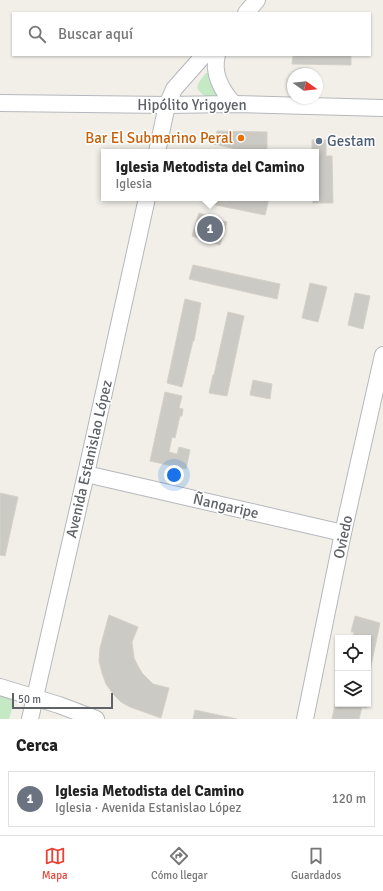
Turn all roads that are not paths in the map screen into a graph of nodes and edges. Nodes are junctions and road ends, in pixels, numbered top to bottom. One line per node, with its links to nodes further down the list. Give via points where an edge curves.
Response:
1 (257, 0): 2 (street)
2 (247, 12)
3 (203, 56): 7 (street, via 174,89)
4 (216, 56): 6 (street, via 215,71 222,89)
5 (0, 103): 7 (street, Hipólito Yrigoyen)
6 (234, 104): 7 (street, Hipólito Yrigoyen); 8 (street, Hipólito Yrigoyen)
7 (167, 105): 9 (street)
8 (383, 108)
9 (158, 149)
10 (146, 201): 12 (street, Avenida Estanislao López)
11 (383, 356): 13 (street, Oviedo)
12 (86, 474): 13 (street, Ñangaripe); 15 (street, Avenida Estanislao López)
13 (343, 533): 18 (street, Oviedo)
14 (0, 687): 15 (street)
15 (34, 698): 16 (street, Avenida Estanislao López); 17 (street)
16 (30, 719)
17 (96, 719)
18 (305, 719)

